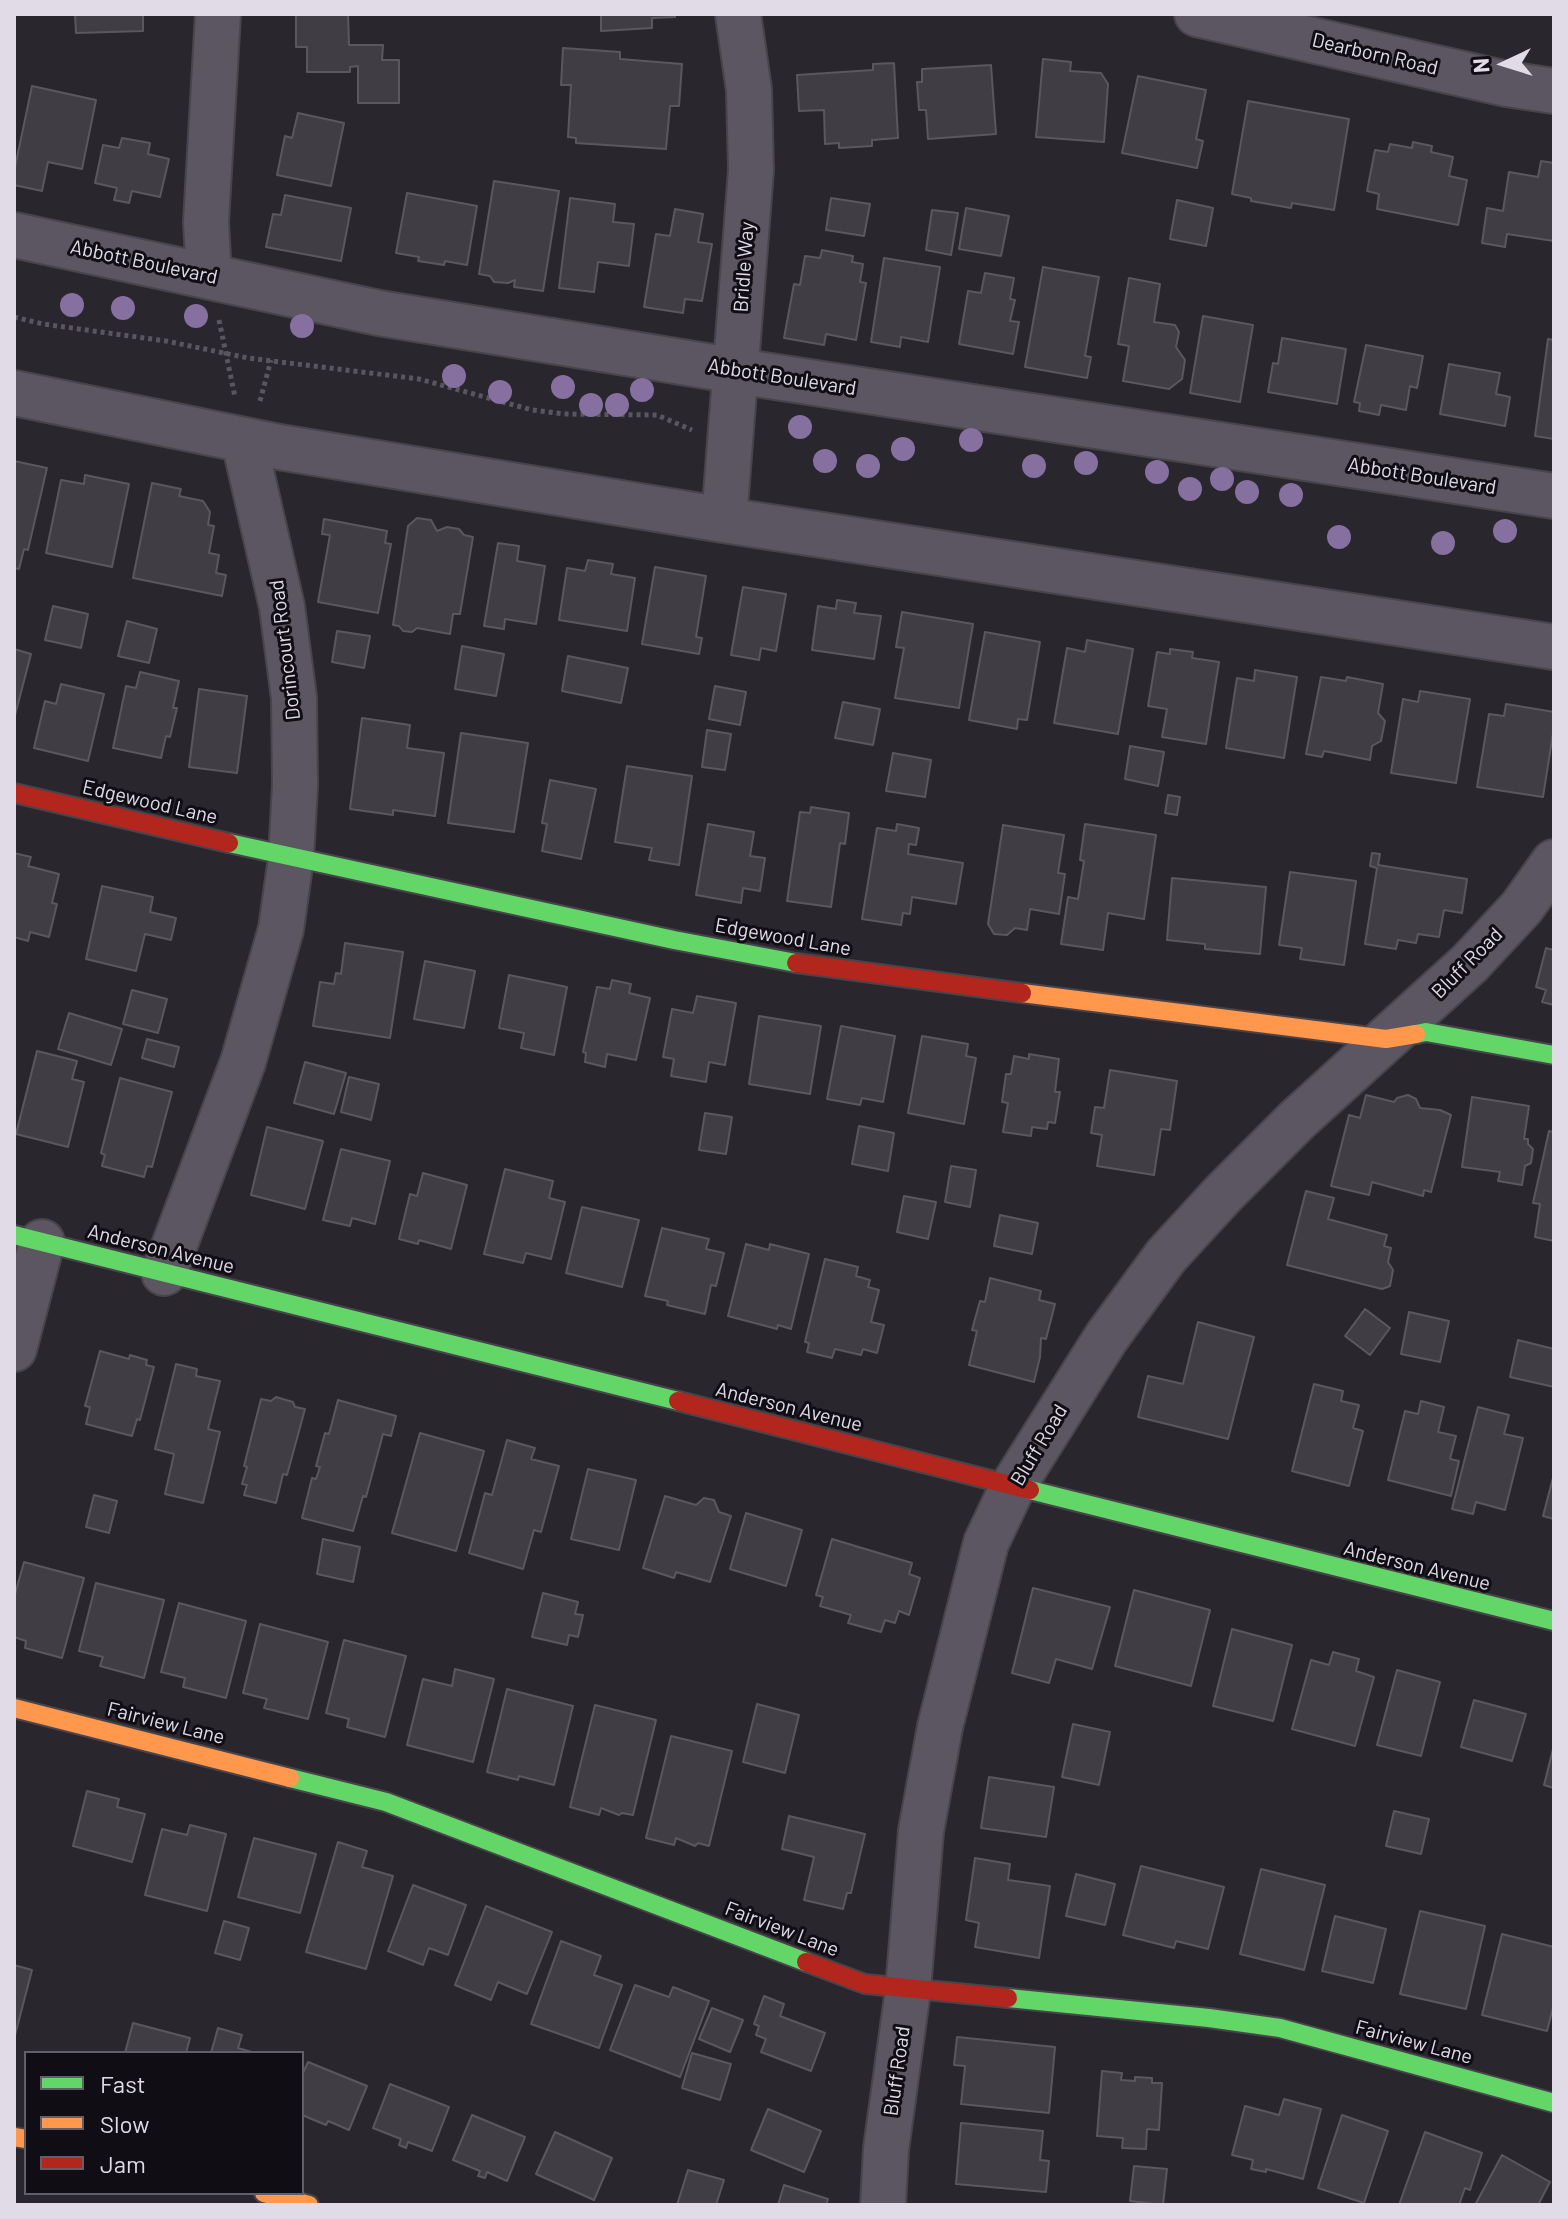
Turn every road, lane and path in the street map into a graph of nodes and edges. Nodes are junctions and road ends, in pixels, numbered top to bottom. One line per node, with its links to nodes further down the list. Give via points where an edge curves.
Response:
1 (218, 14): 6 (street, via 206,222)
2 (738, 14): 10 (street, Bridle Way, via 749,90 751,170)
3 (1197, 14): 4 (street, Dearborn Road)
4 (1554, 91)
5 (14, 235): 6 (street, Abbott Boulevard)
6 (209, 276): 8 (path); 10 (street, Abbott Boulevard, via 379,313)
7 (14, 317): 8 (path)
8 (226, 354): 9 (path); 14 (path)
9 (271, 360): 12 (path); 13 (path, via 419,379 532,410 657,415 697,432)
10 (737, 371): 13 (street, Bridle Way); 15 (street, Abbott Boulevard)
11 (14, 393): 14 (street)
12 (260, 401)
13 (731, 436): 16 (street, Bridle Way)
14 (244, 441): 16 (street); 19 (street, Dorincourt Road, via 282,607 294,698)
15 (1554, 496)
16 (724, 520): 17 (street)
17 (1554, 647)
18 (14, 793): 19 (street, Edgewood Lane)
19 (291, 858): 21 (street, Edgewood Lane, via 830,969); 24 (street, Dorincourt Road, via 281,929 243,1062)
20 (1554, 862): 21 (street, Bluff Road, via 1522,907 1470,963)
21 (1386, 1039): 22 (street, Edgewood Lane, via 1426,1032); 26 (street, Bluff Road, via 1297,1120 1166,1256 1106,1338)
22 (1554, 1055)
23 (28, 1238): 24 (street, Anderson Avenue); 25 (street)
24 (164, 1273): 26 (street, Anderson Avenue)
25 (14, 1349)
26 (1013, 1486): 27 (street, Anderson Avenue); 29 (street, Bluff Road, via 986,1543 939,1734 921,1831)
27 (1554, 1621)
28 (14, 1708): 29 (street, Fairview Lane, via 386,1802 865,1984)
29 (908, 1990): 30 (street, Fairview Lane, via 1280,2028); 33 (street, Bluff Road)
30 (1554, 2103)
31 (272, 2195): 32 (street)
32 (309, 2205)
33 (883, 2205)

